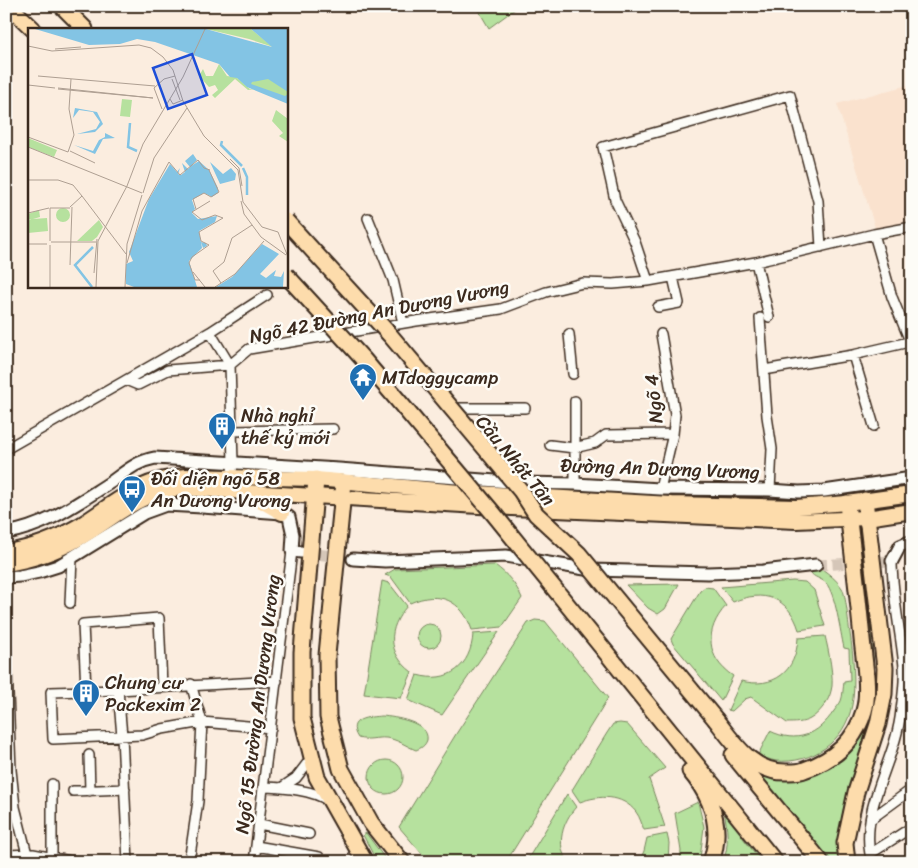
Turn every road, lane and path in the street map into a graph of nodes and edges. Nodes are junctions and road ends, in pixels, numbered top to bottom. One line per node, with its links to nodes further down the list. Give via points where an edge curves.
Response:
1 (9, 6): 5 (highway)
2 (16, 6): 6 (highway)
3 (62, 6): 7 (highway)
4 (68, 6): 8 (highway)
5 (32, 28)
6 (38, 28)
7 (84, 28)
8 (91, 28)
9 (368, 218): 22 (street, via 392,280)
10 (288, 223): 60 (highway, bridge, via 390,335 521,491)
11 (912, 227): 13 (street, Ngõ 42 Đường An Dương Vương)
12 (288, 230): 60 (highway, Cầu Nhật Tân, bridge, via 387,338)
13 (874, 234): 14 (street, Ngõ 42 Đường An Dương Vương); 27 (street, via 892,297)
14 (821, 247): 15 (street, Ngõ 42 Đường An Dương Vương); 18 (street, via 818,201 790,95 603,147 615,200 636,242)
15 (756, 262): 17 (street, Ngõ 42 Đường An Dương Vương); 30 (street, via 764,317)
16 (288, 277): 64 (highway, bridge, via 363,359)
17 (673, 277): 18 (street, Ngõ 42 Đường An Dương Vương); 21 (street, via 679,303)
18 (648, 281): 22 (street, Ngõ 42 Đường An Dương Vương, via 583,283 546,292 501,309)
19 (288, 284): 64 (highway, bridge, via 360,362 489,516)
20 (267, 295): 24 (street)
21 (658, 307)
22 (402, 323): 23 (street, Ngõ 42 Đường An Dương Vương)
23 (386, 327): 29 (street, Ngõ 42 Đường An Dương Vương, via 249,350); 34 (street)
24 (210, 332): 29 (street); 32 (street)
25 (569, 334): 31 (street)
26 (661, 334): 39 (street, Ngõ 4, via 674,415)
27 (911, 344): 28 (street)
28 (853, 355): 30 (street); 36 (street)
29 (230, 365): 32 (street, via 168,370 138,385); 38 (street, Ngõ 42 Đường An Dương Vương)
30 (764, 370): 51 (street, via 772,449)
31 (573, 374)
32 (126, 380): 42 (street)
33 (575, 401): 41 (street)
34 (458, 408): 35 (street); 48 (street)
35 (525, 408)
36 (874, 426)
37 (332, 429): 38 (street)
38 (232, 431): 43 (street, Ngõ 42 Đường An Dương Vương)
39 (672, 434): 41 (street, via 606,435 595,443); 50 (street, Ngõ 4)
40 (550, 445): 41 (street)
41 (574, 448): 49 (street)
42 (6, 449)
43 (233, 462): 44 (street, Ngõ 42 Đường An Dương Vương); 48 (street, Đường An Dương Vương); 63 (street, Đường An Dương Vương, via 144,460 49,520 26,530)
44 (232, 476): 46 (main road, Đường An Dương Vương); 52 (street, Ngõ 42 Đường An Dương Vương); 67 (main road, Đường An Dương Vương, via 177,476 150,482 60,536)
45 (912, 478): 51 (street, Đường An Dương Vương, via 824,491)
46 (316, 479): 47 (main road, Đường An Dương Vương); 54 (highway)
47 (344, 482): 55 (highway); 57 (main road, Đường An Dương Vương, via 671,504 796,507)
48 (515, 482): 49 (street, Đường An Dương Vương)
49 (575, 484): 50 (street, Đường An Dương Vương)
50 (660, 488): 51 (street, Đường An Dương Vương)
51 (770, 490)
52 (231, 491): 54 (main road); 59 (main road, via 246,499 261,501); 71 (main road, via 180,488 153,494 117,512 61,548)
53 (912, 494): 56 (main road, Đường An Dương Vương)
54 (314, 497): 55 (main road); 88 (highway, via 302,652 302,718)
55 (344, 498): 62 (main road, via 796,521); 112 (highway, via 327,656 328,717 341,769 371,823)
56 (866, 500): 57 (main road, Đường An Dương Vương); 61 (highway)
57 (847, 503): 62 (highway)
58 (912, 511): 61 (main road)
59 (282, 513): 66 (street, via 290,517); 68 (street, via 166,506 144,514)
60 (536, 514): 82 (highway, bridge, via 579,554)
61 (867, 518): 62 (main road); 116 (highway, via 881,621 884,694 852,809 845,843)
62 (849, 519): 82 (highway, via 866,692 864,709 848,743 822,764 801,772 770,771 743,754)
63 (6, 533)
64 (515, 540): 86 (highway, bridge, via 613,661 629,695)
65 (912, 541): 70 (street, via 900,546)
66 (296, 551): 76 (street, Ngõ 15 Đường An Dương Vương)
67 (6, 552)
68 (72, 558): 73 (street, via 39,572); 74 (street)
69 (353, 559): 72 (street, via 385,561 506,556 591,570 708,573)
70 (892, 561): 97 (street, via 904,669 901,712)
71 (6, 564)
72 (816, 565)
73 (6, 577)
74 (70, 603)
75 (6, 643): 83 (street)
76 (277, 681): 77 (street); 84 (street, Ngõ 15 Đường An Dương Vương)
77 (191, 684): 78 (street); 81 (street)
78 (162, 686): 79 (street, via 158,618 83,624); 80 (street)
79 (86, 690): 80 (street); 85 (street, via 51,692 54,739)
80 (118, 690): 85 (street)
81 (202, 722): 84 (street); 85 (street); 109 (street, via 198,801)
82 (712, 722): 115 (highway)
83 (7, 727): 102 (street, via 15,808)
84 (272, 728): 90 (street, Ngõ 15 Đường An Dương Vương)
85 (122, 736): 93 (street)
86 (677, 747): 113 (highway, via 712,807 716,834); 114 (highway)
87 (89, 755): 95 (street)
88 (312, 757): 91 (street, via 296,778); 96 (highway, via 317,777)
89 (52, 784): 104 (street)
90 (264, 787): 91 (street); 98 (street, Ngõ 15 Đường An Dương Vương)
91 (281, 788): 96 (street, via 324,797)
92 (911, 788): 97 (street)
93 (125, 789): 95 (street); 108 (street)
94 (73, 791): 95 (street)
95 (90, 791)
96 (331, 802): 111 (highway)
97 (871, 819): 99 (street, via 870,854)
98 (259, 824): 100 (street); 101 (street, Ngõ 15 Đường An Dương Vương)
99 (912, 827)
100 (309, 834)
101 (256, 846): 105 (street); 110 (street, Ngõ 15 Đường An Dương Vương)
102 (27, 854): 104 (street); 106 (street)
103 (6, 855): 106 (street)
104 (52, 857): 107 (street)
105 (319, 857)
106 (16, 858)
107 (76, 862)
108 (128, 862)
109 (189, 862)
110 (254, 862)
111 (365, 862)
112 (402, 862)
113 (711, 862)
114 (775, 862)
115 (821, 862)
116 (847, 862)

